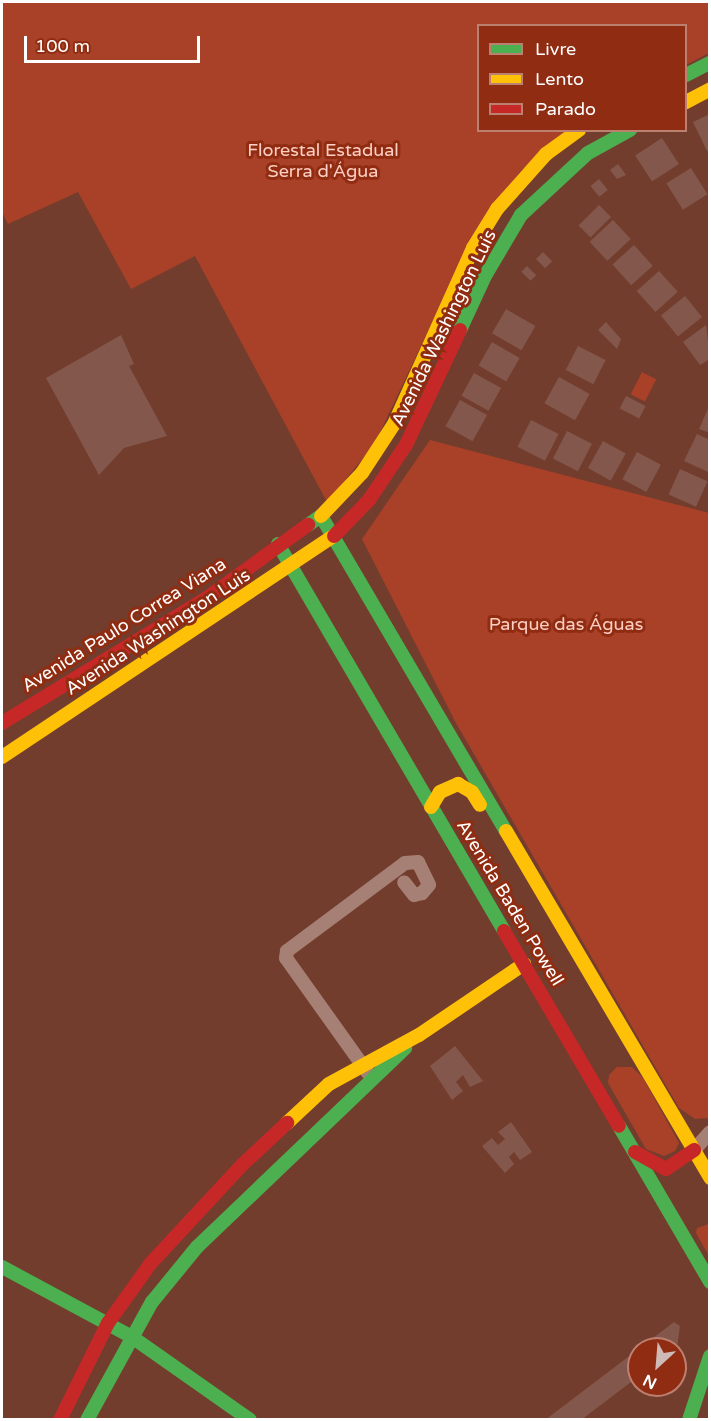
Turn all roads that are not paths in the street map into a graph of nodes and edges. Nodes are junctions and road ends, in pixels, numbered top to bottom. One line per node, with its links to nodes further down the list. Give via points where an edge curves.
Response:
1 (710, 63): 2 (main road)
2 (687, 74)
3 (710, 89): 4 (main road)
4 (687, 101)
5 (576, 132): 7 (main road, Avenida Paulo Correa Viana, via 546,154 497,209 473,248 394,424 362,473)
6 (626, 132): 8 (main road, Avenida Washington Luís, via 588,153 521,215 485,276 406,445 369,500)
7 (321, 516): 8 (main road, Avenida Baden Powell); 9 (main road, Avenida Paulo Correa Viana)
8 (334, 536): 10 (main road, Avenida Washington Luis); 14 (main road, Avenida Baden Powell)
9 (278, 544): 10 (main road, Avenida Baden Powell); 11 (main road, Avenida Paulo Correa Viana, via 207,598)
10 (291, 567): 12 (main road, Avenida Washington Luis); 13 (main road, Avenida Baden Powell)
11 (2, 723)
12 (2, 758)
13 (431, 807): 14 (main road, via 446,787 465,786); 16 (main road, Avenida Baden Powell)
14 (527, 868): 24 (main road, Avenida Baden Powell)
15 (404, 882): 18 (street, via 414,895 429,885 418,862 405,863 287,951 290,966)
16 (524, 964): 17 (main road); 23 (main road, Avenida Baden Powell)
17 (419, 1035): 18 (main road); 19 (main road)
18 (361, 1064): 19 (street); 20 (main road, via 329,1084)
19 (372, 1079): 21 (main road)
20 (293, 1118): 21 (main road, via 335,1092 339,1098 337,1107); 28 (main road, via 242,1165 151,1263)
21 (323, 1126): 29 (main road, via 197,1247 152,1302)
22 (710, 1132): 24 (street)
23 (632, 1150): 24 (main road, via 666,1169); 27 (main road, Avenida Baden Powell)
24 (694, 1150): 25 (main road, Avenida Baden Powell)
25 (710, 1178)
26 (2, 1267): 28 (main road)
27 (710, 1282)
28 (108, 1323): 29 (main road); 31 (main road)
29 (132, 1337): 32 (main road); 33 (main road)
30 (710, 1356): 34 (main road)
31 (60, 1419)
32 (87, 1419)
33 (250, 1419)
34 (689, 1419)

